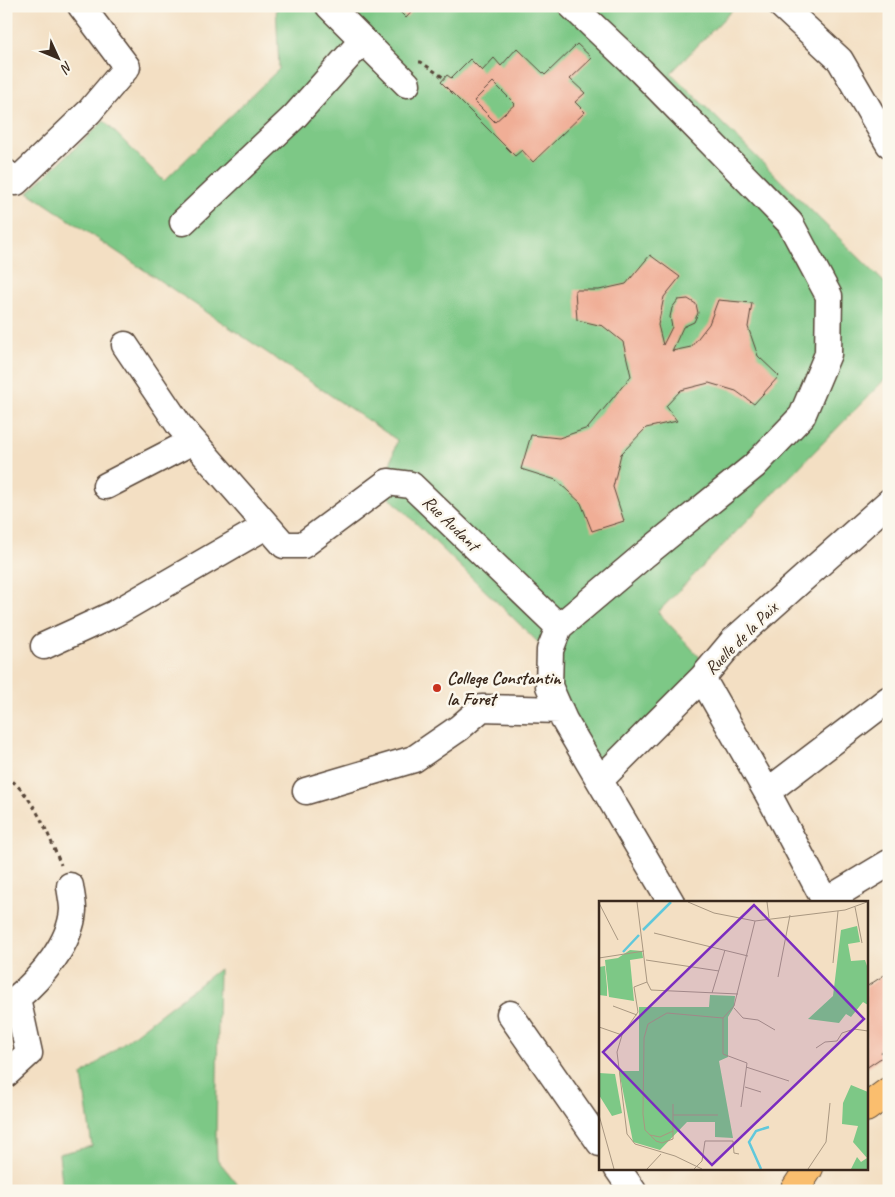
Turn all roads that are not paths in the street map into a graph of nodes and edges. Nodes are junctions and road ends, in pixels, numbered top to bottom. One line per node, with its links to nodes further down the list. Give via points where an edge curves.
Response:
1 (81, 6): 8 (street, via 127,67 89,112 16,182)
2 (329, 6): 5 (street)
3 (572, 6): 15 (street, via 642,72 790,223 829,296 828,354 802,416 754,466)
4 (782, 6): 7 (street, via 840,60)
5 (363, 40): 6 (street); 9 (street, via 295,116)
6 (407, 84)
7 (889, 144)
8 (6, 173)
9 (183, 222)
10 (125, 345): 11 (street, Rue Audant)
11 (193, 441): 12 (street); 14 (street, Rue Audant)
12 (106, 486)
13 (889, 502): 17 (street, Ruelle de la Paix, via 733,641)
14 (266, 526): 15 (street, Rue Audant, via 284,545 303,545 388,482 411,485); 16 (street, via 114,614)
15 (559, 627): 19 (street, via 550,650 549,686)
16 (44, 646)
17 (702, 678): 20 (street, Ruelle de la Paix); 22 (street)
18 (889, 698): 22 (street)
19 (560, 710): 20 (street); 21 (street, via 482,708 414,759)
20 (600, 780): 25 (street)
21 (306, 791)
22 (767, 792): 26 (street)
23 (889, 863): 27 (street)
24 (70, 886): 29 (street, via 73,909 62,946 34,984 17,998 29,1053)
25 (670, 901)
26 (824, 901)
27 (827, 901)
28 (510, 1014): 32 (street)
29 (6, 1074)
30 (889, 1091): 31 (main road)
31 (868, 1107)
32 (599, 1142)
33 (618, 1170): 35 (street)
34 (808, 1170): 36 (main road)
35 (633, 1191)
36 (794, 1191)

